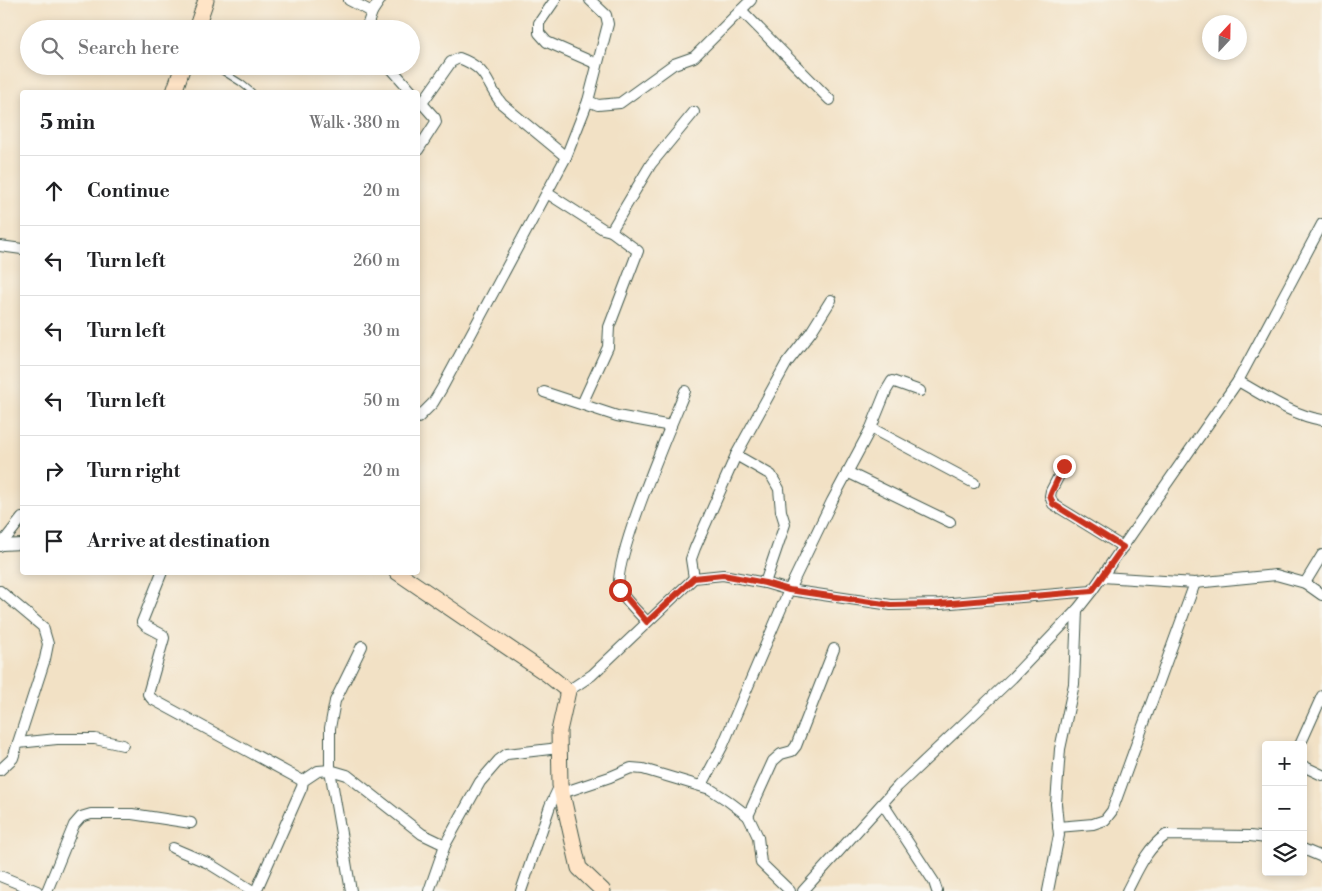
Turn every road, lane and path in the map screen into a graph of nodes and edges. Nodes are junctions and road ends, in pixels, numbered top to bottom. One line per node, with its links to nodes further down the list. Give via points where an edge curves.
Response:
1 (206, 0): 9 (street)
2 (349, 0): 8 (street)
3 (380, 0): 8 (street)
4 (555, 0): 11 (street, via 539,23 539,33 547,42)
5 (590, 0): 11 (street, via 606,15 608,24)
6 (751, 0): 7 (street)
7 (741, 10): 18 (street, via 694,57 674,64 629,98 620,103 598,105); 19 (street)
8 (372, 12): 10 (street)
9 (199, 20)
10 (369, 20)
11 (597, 64): 18 (street)
12 (180, 75): 15 (street)
13 (229, 75): 16 (lane)
14 (397, 75): 17 (street)
15 (175, 90)
16 (250, 90)
17 (410, 90)
18 (588, 100): 23 (street)
19 (830, 100)
20 (420, 101): 22 (street, via 436,122); 23 (street, via 451,62 459,58 485,74 502,104)
21 (694, 112): 26 (street, via 651,164)
22 (420, 147)
23 (566, 157): 24 (street)
24 (547, 193): 26 (street); 35 (street, via 442,388)
25 (1322, 224): 30 (street)
26 (611, 231): 34 (street, via 638,251 609,327 608,347)
27 (0, 246): 28 (street)
28 (20, 249)
29 (831, 300): 39 (street, via 786,364)
30 (1238, 381): 36 (street, via 1289,409); 47 (street)
31 (685, 391): 37 (street)
32 (920, 391): 38 (street, via 892,381)
33 (544, 392): 34 (street)
34 (582, 404): 37 (street, via 618,416)
35 (420, 416)
36 (1322, 420)
37 (671, 426): 61 (street, via 634,519 619,573 620,590)
38 (871, 428): 41 (street); 42 (street)
39 (736, 455): 51 (street, via 693,553); 53 (street, via 771,475 779,489 784,524)
40 (1064, 466): 47 (street, via 1050,496 1053,504)
41 (847, 472): 44 (street); 56 (street)
42 (974, 483)
43 (20, 521): 46 (street)
44 (950, 522)
45 (20, 544): 46 (street)
46 (0, 546)
47 (1123, 547): 52 (street)
48 (1322, 555): 55 (street)
49 (161, 575): 74 (street, via 142,622 164,638 148,694)
50 (401, 575): 64 (street)
51 (694, 578): 53 (street, via 723,575); 61 (street)
52 (1102, 578): 54 (street); 58 (street)
53 (765, 583): 56 (street)
54 (1195, 583): 55 (street, via 1276,576); 80 (street, via 1112,811 1105,820 1093,824)
55 (1305, 583): 59 (street)
56 (789, 590): 58 (street, via 891,605); 75 (street, via 723,745)
57 (0, 591): 67 (street, via 43,626 48,644)
58 (1092, 591): 60 (street)
59 (1322, 595)
60 (1077, 610): 77 (street); 80 (street, via 1074,684 1060,750 1056,804)
61 (647, 622): 64 (street, via 592,675)
62 (362, 646): 72 (street, via 335,701 330,728)
63 (834, 649): 78 (street, via 796,746 773,761)
64 (568, 691): 69 (street, via 559,731)
65 (1322, 696): 66 (street)
66 (1302, 741)
67 (18, 743): 68 (street, via 95,739); 71 (street, via 13,758)
68 (123, 745)
69 (559, 748): 76 (street); 82 (street, via 507,754 499,760 480,782)
70 (1307, 768): 73 (street)
71 (0, 770)
72 (330, 770): 74 (street, via 318,771); 82 (street, via 358,782 422,834); 90 (street)
73 (1322, 775)
74 (303, 780): 89 (street)
75 (702, 785): 76 (street, via 631,768 610,777); 78 (street)
76 (561, 789): 92 (street, via 550,806); 93 (street, via 579,868)
77 (883, 804): 95 (street); 96 (street)
78 (748, 816): 94 (street, via 758,837 761,863)
79 (191, 824): 88 (street, via 132,814 81,817 74,825)
80 (1058, 827): 97 (street)
81 (1262, 838): 98 (street, via 1166,835 1146,854)
82 (445, 845): 91 (street)
83 (173, 848): 89 (street, via 208,863)
84 (1307, 851): 85 (street)
85 (1322, 857)
86 (0, 876): 87 (street)
87 (31, 890)
88 (47, 891)
89 (254, 891)
90 (350, 891)
91 (429, 891)
92 (521, 891)
93 (603, 891)
94 (790, 891)
95 (803, 891)
96 (937, 891)
97 (1048, 891)
98 (1128, 891)

